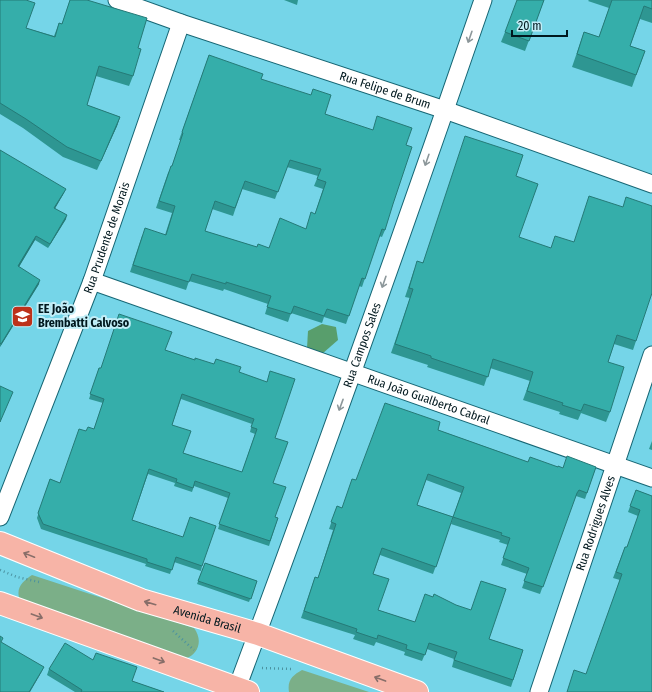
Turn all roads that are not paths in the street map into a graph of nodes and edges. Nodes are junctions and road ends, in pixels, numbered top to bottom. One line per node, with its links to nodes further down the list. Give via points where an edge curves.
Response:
1 (117, 0): 3 (street, Rua Felipe de Brum)
2 (482, 0): 4 (street, Rua Campos Sales, one-way to 4)
3 (181, 23): 4 (street, Rua Felipe de Brum); 6 (street, Rua Prudente de Morais)
4 (445, 110): 5 (street, Rua Felipe de Brum); 8 (street, Rua Campos Sales, one-way to 8)
5 (652, 184)
6 (92, 281): 8 (street, Rua João Gualberto Cabral); 11 (street, Rua Prudente de Morais)
7 (652, 355): 9 (street, Rua Rodrigues Alves)
8 (353, 372): 9 (street, Rua João Gualberto Cabral); 14 (street, Rua Campos Sales, one-way to 14)
9 (616, 465): 10 (street, Rua João Gualberto Cabral); 17 (street, Rua Rodrigues Alves)
10 (652, 478)
11 (0, 517)
12 (0, 543): 14 (main road, Avenida Brasil, one-way to 12, via 141,600)
13 (0, 603): 15 (main road, one-way to 15)
14 (258, 634): 15 (street, Rua Campos Sales); 16 (main road, Avenida Brasil, one-way to 14)
15 (243, 690)
16 (417, 692)
17 (539, 692)

